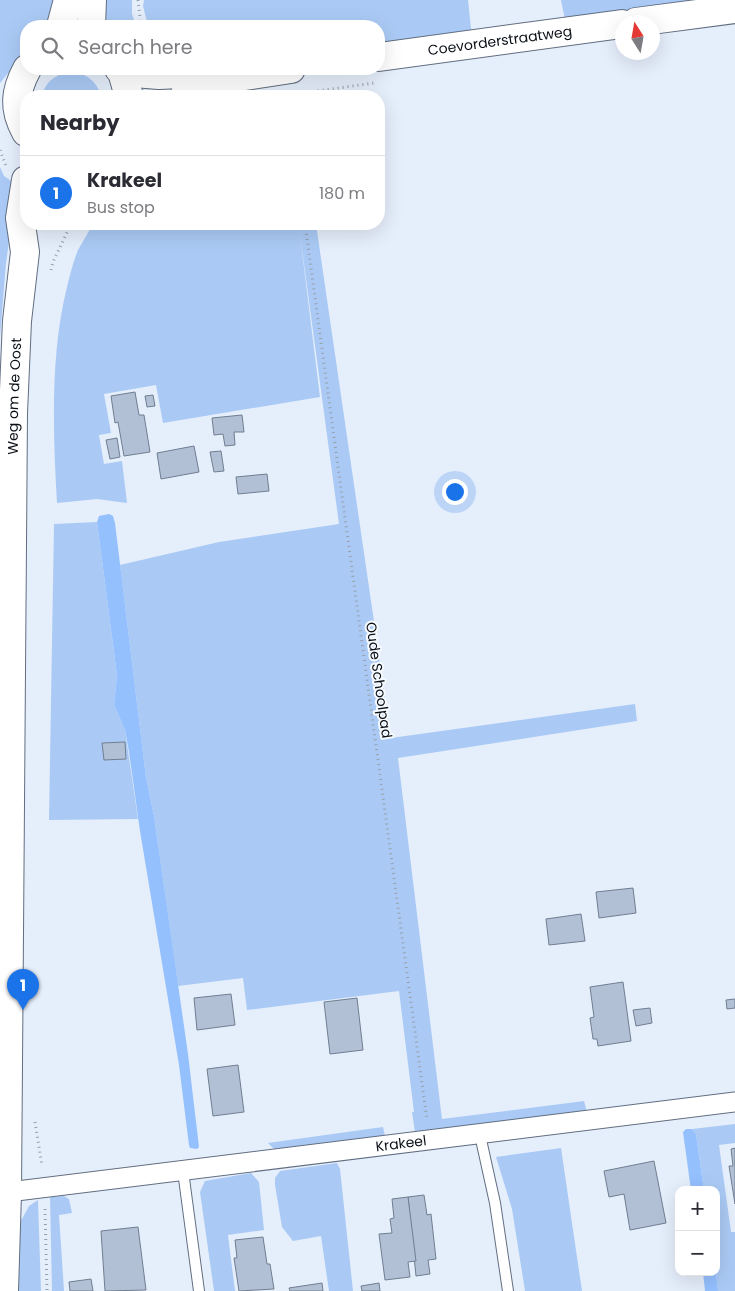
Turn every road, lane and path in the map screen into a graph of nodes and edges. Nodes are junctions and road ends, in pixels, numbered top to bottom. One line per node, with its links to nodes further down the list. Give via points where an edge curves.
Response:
1 (68, 0): 6 (main road)
2 (92, 0): 7 (main road)
3 (138, 0): 8 (path)
4 (727, 7): 5 (main road)
5 (660, 18)
6 (63, 20)
7 (91, 20)
8 (140, 20)
9 (615, 25): 10 (main road, Coevorderstraatweg)
10 (385, 56)
11 (23, 75): 18 (main road)
12 (174, 75): 15 (main road)
13 (210, 75): 16 (main road)
14 (251, 75): 16 (main road)
15 (123, 79)
16 (225, 79): 17 (main road)
17 (208, 90)
18 (8, 103): 19 (main road)
19 (20, 121)
20 (22, 230): 23 (main road, Weg om de Oost)
21 (36, 230): 23 (main road, Weg om de Oost)
22 (306, 230): 26 (path, Oude Schoolpad)
23 (26, 252): 29 (main road, Weg om de Oost, via 17,321 13,413)
24 (735, 1102): 25 (street, Krakeel)
25 (480, 1135): 26 (street, Krakeel); 33 (lane, via 495,1204)
26 (429, 1140): 27 (street, Krakeel)
27 (183, 1171): 28 (street, Krakeel); 32 (lane)
28 (44, 1189): 29 (street, Krakeel); 31 (path)
29 (3, 1193): 30 (main road, Weg om de Oost)
30 (4, 1291)
31 (47, 1291)
32 (199, 1291)
33 (508, 1291)

